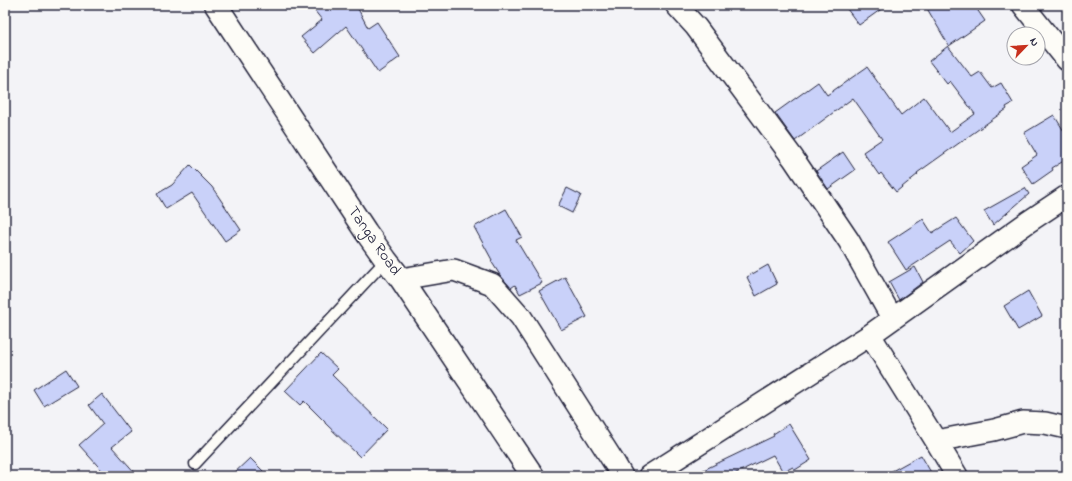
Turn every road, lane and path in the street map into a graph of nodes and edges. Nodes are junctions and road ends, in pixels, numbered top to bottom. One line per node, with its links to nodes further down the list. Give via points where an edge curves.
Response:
1 (216, 5): 6 (highway, Tanga Road)
2 (676, 5): 8 (street, via 696,27 793,158 850,241)
3 (1023, 5): 4 (street)
4 (1067, 60)
5 (1067, 196): 8 (street)
6 (386, 260): 7 (highway, Tanga Road); 12 (lane)
7 (401, 278): 13 (highway, Tanga Road); 14 (street, via 454,270 492,284 521,317)
8 (892, 318): 9 (street)
9 (870, 335): 11 (street); 15 (street)
10 (1067, 428): 11 (street, via 1023,422)
11 (936, 441): 16 (street)
12 (195, 464)
13 (533, 476)
14 (622, 476)
15 (649, 476)
16 (957, 476)

